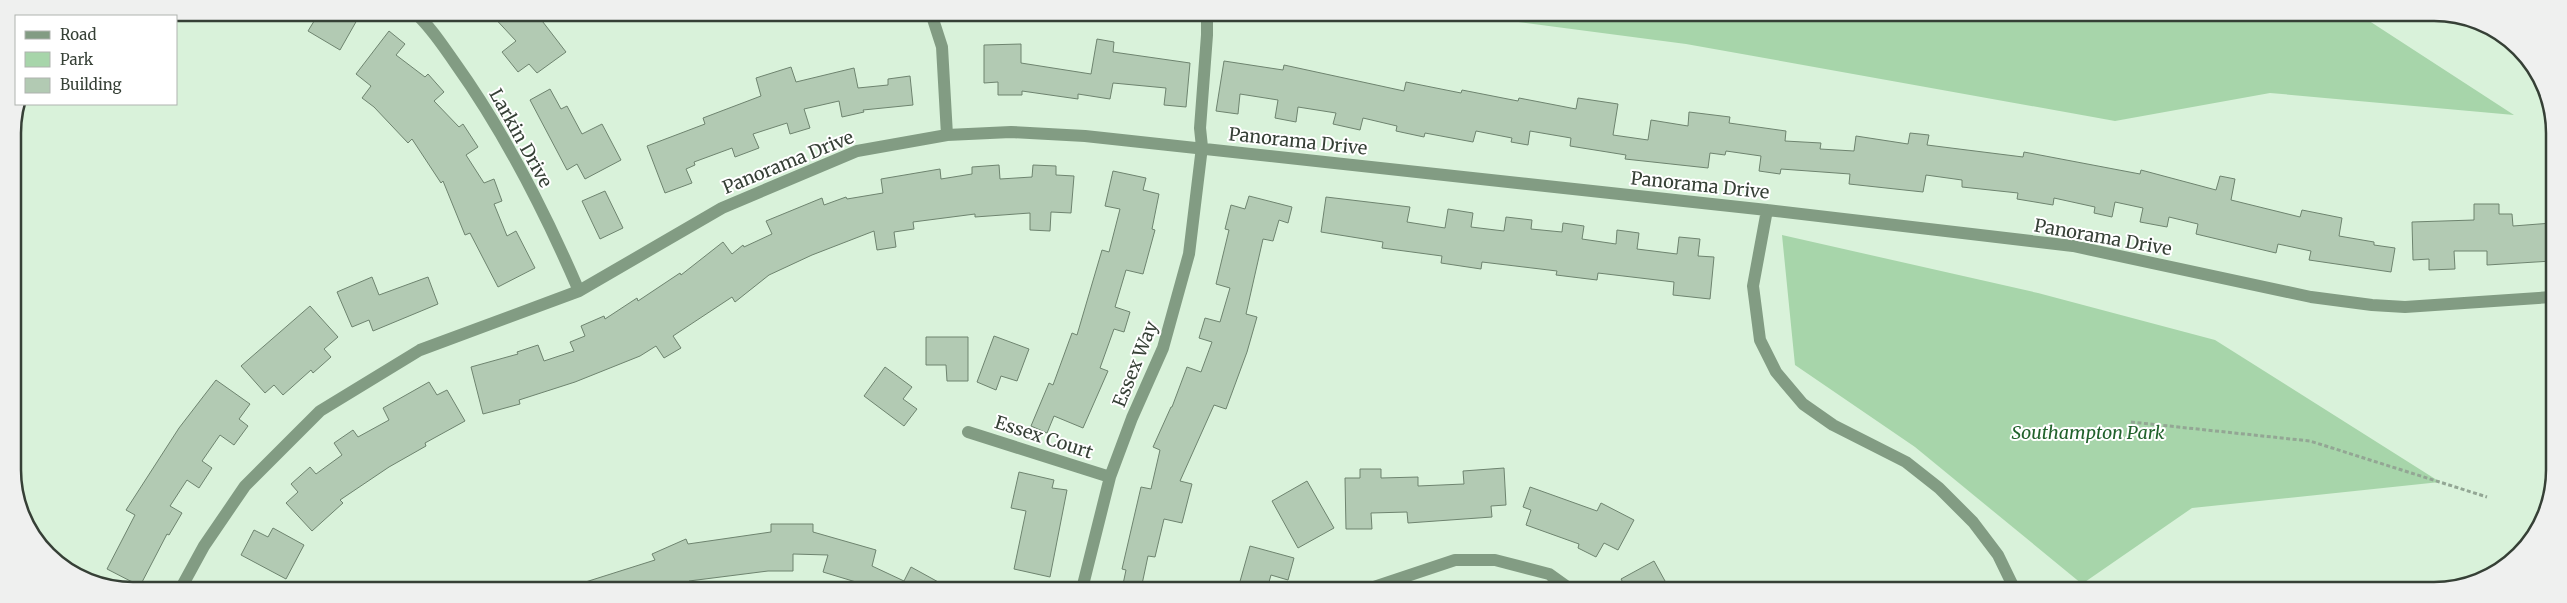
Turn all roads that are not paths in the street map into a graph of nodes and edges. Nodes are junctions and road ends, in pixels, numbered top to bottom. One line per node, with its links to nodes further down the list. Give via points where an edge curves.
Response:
1 (424, 21): 7 (street, Larkin Drive, via 467,80 504,141 558,242)
2 (933, 21): 4 (street, via 942,47)
3 (1207, 21): 5 (street, Essex Way, via 1200,128)
4 (947, 135): 5 (street, Panorama Drive, via 1020,132); 7 (street, Panorama Drive, via 857,151 795,175 722,208)
5 (1202, 148): 6 (street, Panorama Drive); 10 (street, Essex Way, via 1189,254 1163,348)
6 (1767, 210): 8 (street, Panorama Drive, via 2073,246 2311,297 2372,304 2405,307); 15 (street, via 1753,286 1760,340 1776,372 1810,410 1906,462 1939,488 1973,522 1998,555)
7 (578, 291): 11 (street, Panorama Drive, via 420,350 320,411 245,486 204,546)
8 (2546, 297)
9 (968, 432): 10 (street, Essex Court)
10 (1110, 476): 12 (street, Essex Way)
11 (184, 582)
12 (1084, 582)
13 (1389, 582): 14 (street, via 1455,560 1495,560 1549,574)
14 (1560, 582)
15 (2011, 582)

